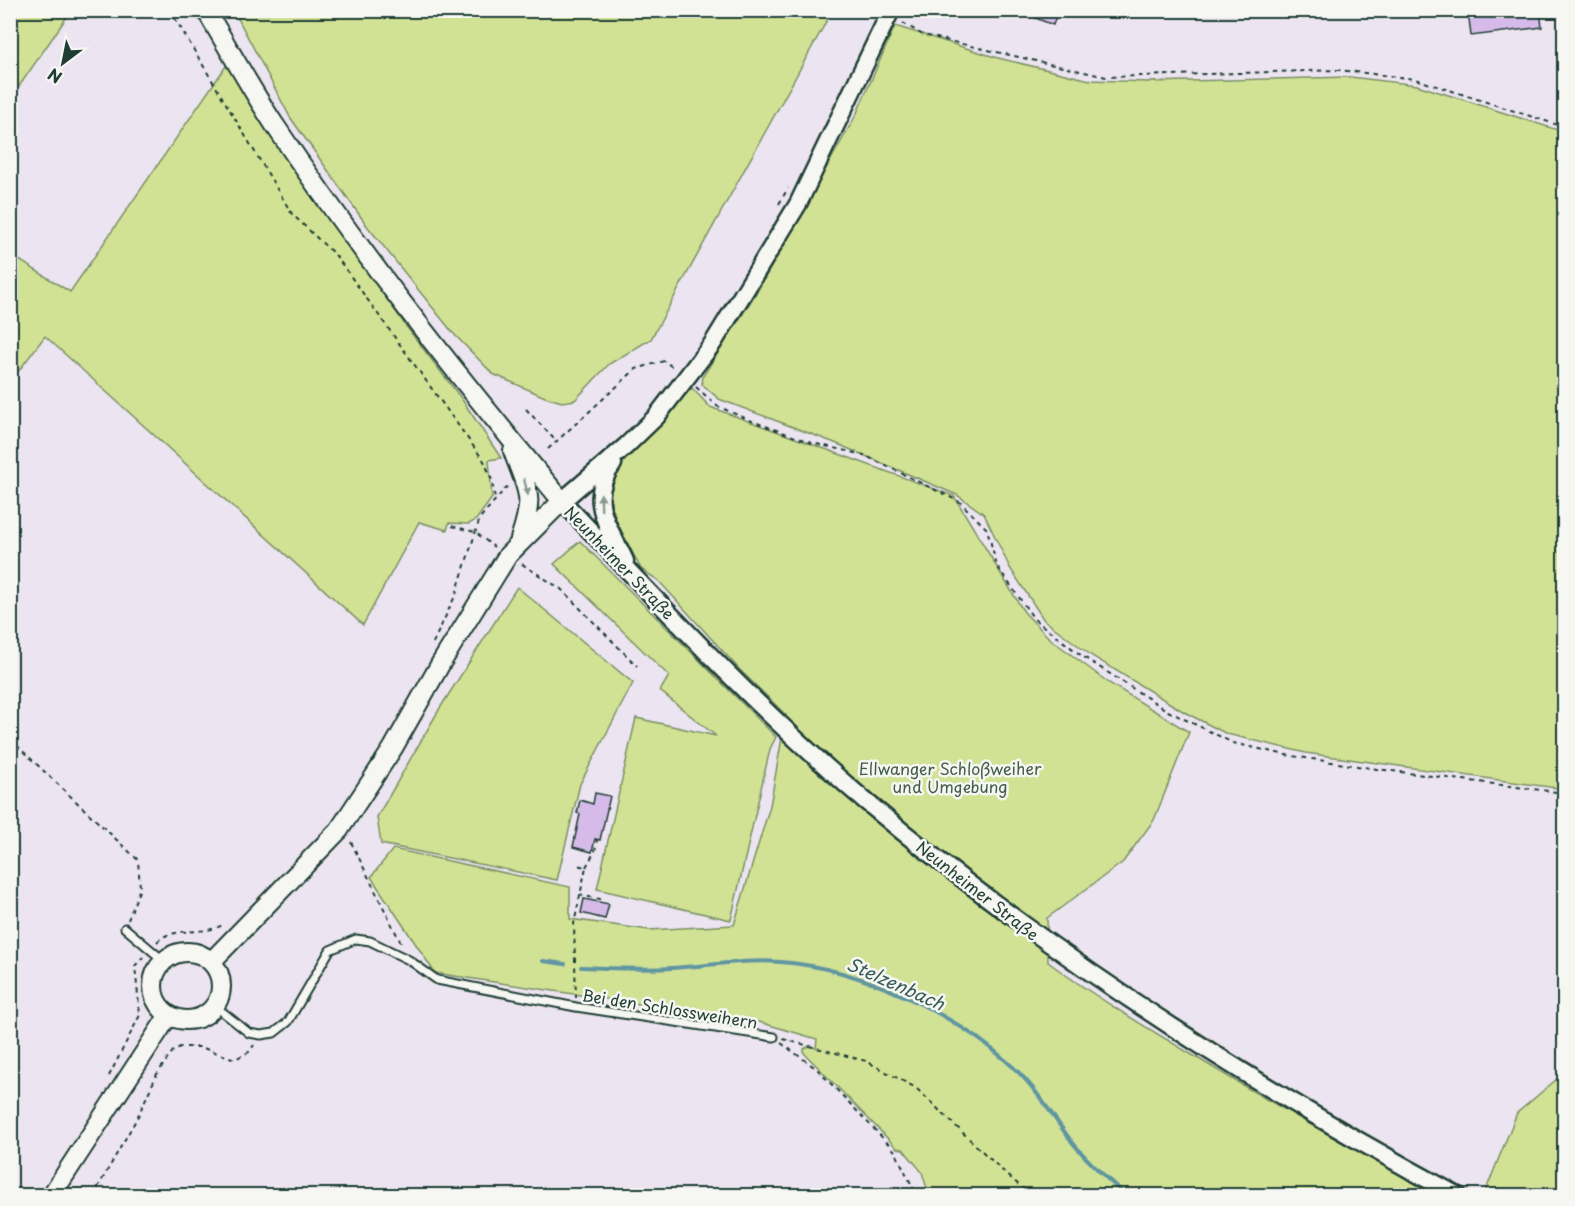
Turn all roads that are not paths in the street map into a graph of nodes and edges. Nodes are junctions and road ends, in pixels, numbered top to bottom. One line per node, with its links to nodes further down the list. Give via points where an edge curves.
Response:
1 (206, 10): 3 (main road, via 272,121 329,205 386,284)
2 (891, 11): 4 (street, via 798,204 713,343 681,374)
3 (507, 435): 5 (main road); 6 (main road, one-way to 6, via 529,488 529,512)
4 (626, 446): 5 (street); 7 (street, one-way to 4, via 600,509 604,475)
5 (562, 501): 6 (main road); 7 (street, Neunheimer Straße)
6 (514, 548): 10 (main road, via 339,830)
7 (632, 574): 15 (street, Neunheimer Straße, via 733,679 861,797 999,907 1082,969 1261,1085)
8 (125, 928): 9 (lane)
9 (164, 961): 10 (main road, via 188,952); 12 (main road, via 154,976 154,994)
10 (212, 962): 11 (main road, via 221,983)
11 (215, 1006): 12 (main road, via 204,1016 190,1020); 13 (lane, Bei den Schlossweihern, via 249,1033 274,1033 288,1022 330,950 356,939 370,941 409,960 437,980 576,1007)
12 (169, 1015): 14 (main road)
13 (774, 1037)
14 (51, 1196)
15 (1458, 1196)

